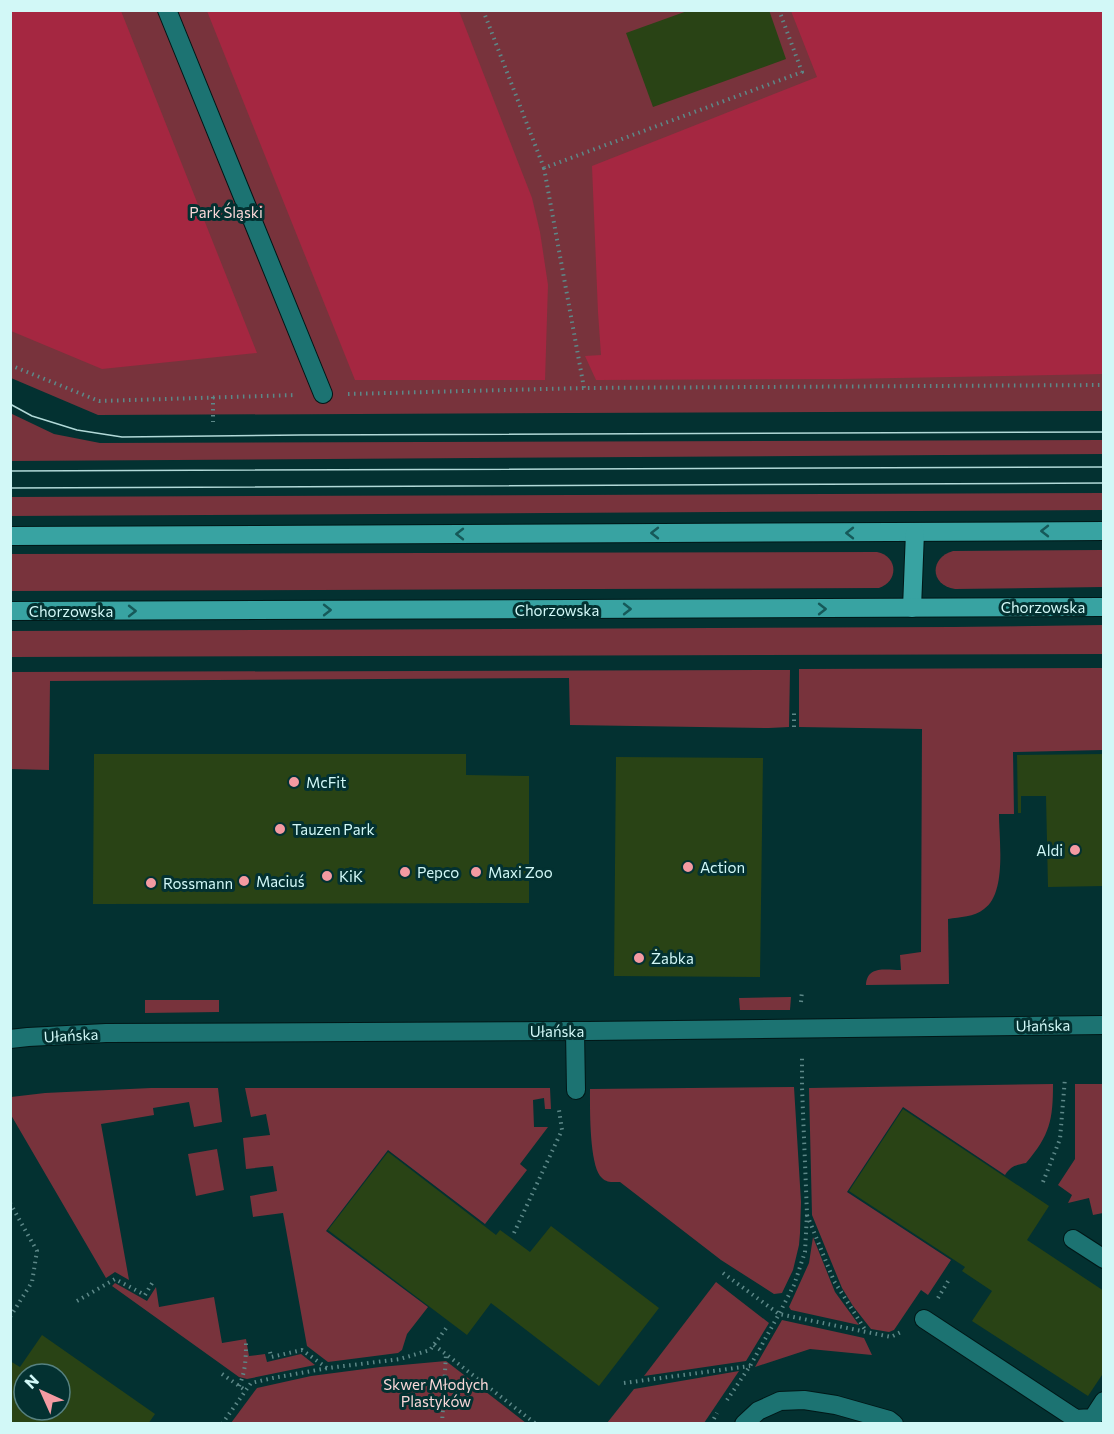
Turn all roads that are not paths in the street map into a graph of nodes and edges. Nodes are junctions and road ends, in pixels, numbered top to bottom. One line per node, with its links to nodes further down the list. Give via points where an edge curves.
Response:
1 (167, 10): 2 (street)
2 (323, 394)
3 (1104, 531): 4 (main road, one-way to 4)
4 (915, 532): 5 (main road, one-way to 5); 7 (main road)
5 (10, 536)
6 (1104, 607): 7 (main road, Chorzowska)
7 (912, 608): 8 (main road, Chorzowska, one-way to 7)
8 (10, 611)
9 (1104, 1025): 10 (street, Ułańska)
10 (575, 1031): 11 (street, Ułańska, via 106,1033); 12 (street)
11 (10, 1040)
12 (576, 1090)
13 (1073, 1239): 14 (street)
14 (1104, 1259)
15 (924, 1319): 16 (street, via 1076,1419 1093,1418)
16 (1104, 1401)
17 (744, 1424): 18 (street, via 758,1411 780,1401 836,1405)
18 (894, 1424)

